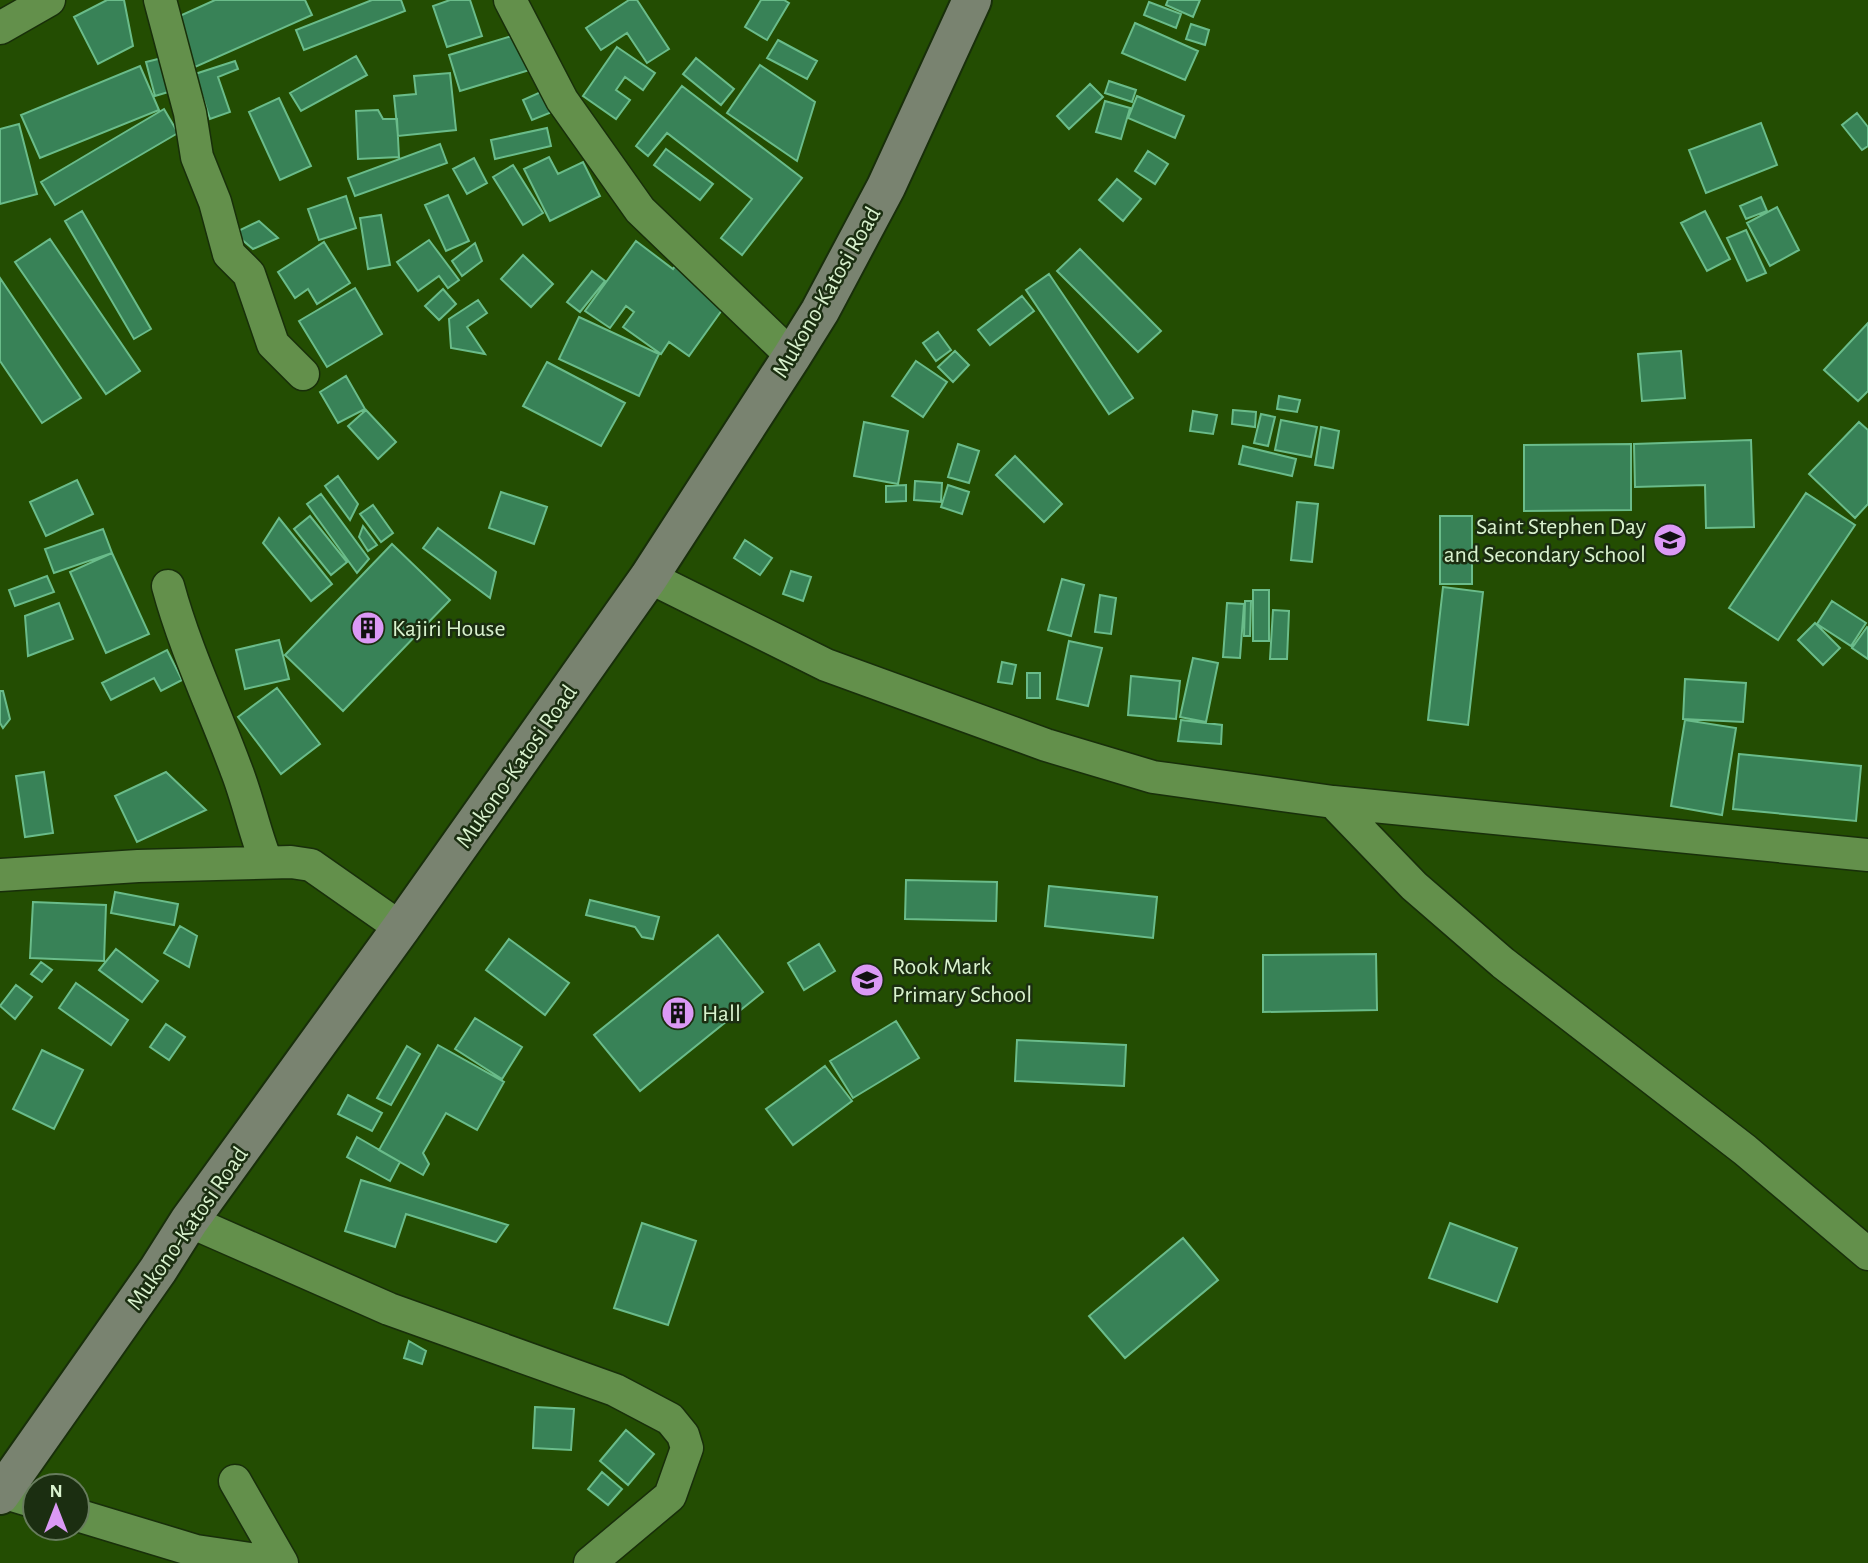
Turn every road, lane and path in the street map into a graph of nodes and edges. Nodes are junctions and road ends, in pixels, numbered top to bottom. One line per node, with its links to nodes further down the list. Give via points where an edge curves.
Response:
1 (49, 0): 5 (street)
2 (160, 0): 7 (street, via 197,157 229,254 249,274 273,344)
3 (510, 0): 6 (street, via 562,100 639,210)
4 (972, 0): 6 (main road, Mukono-Katosi Road, via 886,187)
5 (0, 28)
6 (792, 356): 8 (main road, Mukono-Katosi Road)
7 (303, 374)
8 (649, 577): 10 (street, via 826,665 1046,746 1153,777); 14 (main road, Mukono-Katosi Road)
9 (168, 586): 12 (street)
10 (1333, 802): 11 (street); 16 (street, via 1414,886 1503,963 1745,1150)
11 (1868, 855)
12 (266, 862): 13 (street); 14 (street, via 311,865)
13 (0, 875)
14 (401, 928): 15 (main road, Mukono-Katosi Road)
15 (188, 1222): 18 (main road, Mukono-Katosi Road); 21 (street, via 389,1309 615,1390 670,1419 687,1448 670,1496)
16 (1868, 1254)
17 (235, 1481): 20 (street)
18 (12, 1496)
19 (91, 1519): 20 (street, via 196,1551)
20 (279, 1563)
21 (590, 1563)

